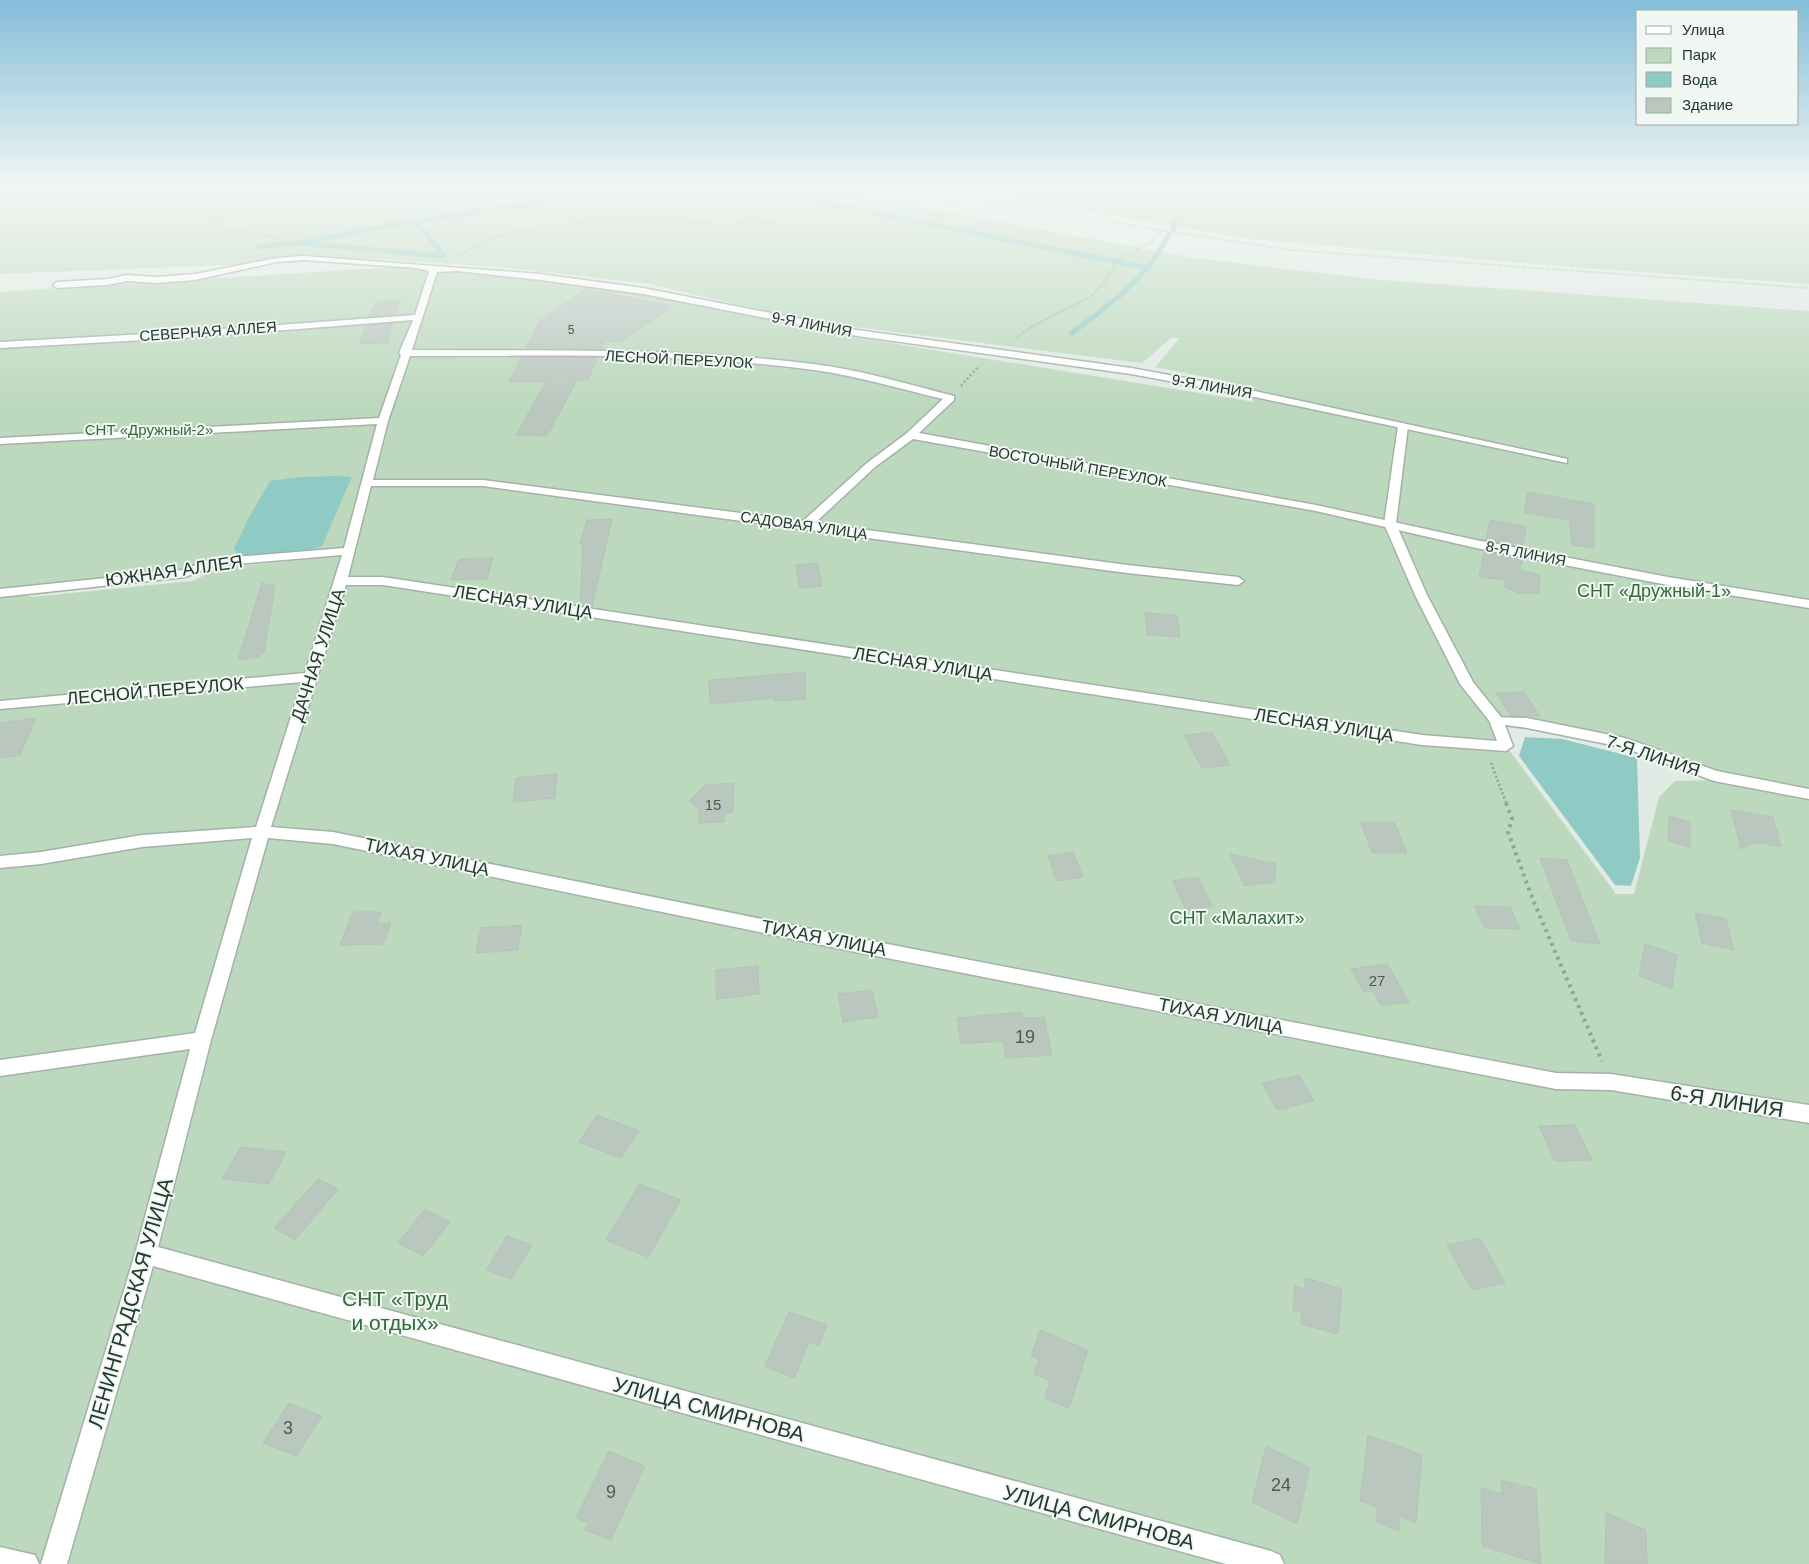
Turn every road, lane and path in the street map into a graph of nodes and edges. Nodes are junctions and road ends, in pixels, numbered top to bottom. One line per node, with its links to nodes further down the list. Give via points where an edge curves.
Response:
1 (290, 259): 7 (street, 9-Я ЛИНИЯ, via 195,277 127,278)
2 (317, 259): 6 (street, 9-Я ЛИНИЯ)
3 (456, 259): 6 (path, via 448,266)
4 (1121, 259): 11 (path, via 1092,296)
5 (1397, 259): 8 (path)
6 (434, 270): 9 (street, ДАЧНАЯ УЛИЦА); 11 (street, 9-Я ЛИНИЯ, via 456,269 606,286 857,333)
7 (57, 285)
8 (1809, 288)
9 (417, 317): 10 (street, СЕВЕРНАЯ АЛЛЕЯ); 12 (street, ДАЧНАЯ УЛИЦА)
10 (0, 345)
11 (991, 350): 13 (path); 15 (street, 9-Я ЛИНИЯ, via 1131,371)
12 (404, 353): 13 (street, ЛЕСНОЙ ПЕРЕУЛОК, via 608,355 758,363 814,368); 14 (street, ДАЧНАЯ УЛИЦА)
13 (950, 398): 16 (street)
14 (383, 421): 17 (street); 19 (street, ДАЧНАЯ УЛИЦА)
15 (1403, 426): 18 (street, 9-Я ЛИНИЯ); 22 (street)
16 (911, 435): 20 (street, ВОСТОЧНЫЙ ПЕРЕУЛОК); 21 (street, via 871,465)
17 (0, 441)
18 (1562, 461)
19 (368, 483): 21 (street, САДОВАЯ УЛИЦА, via 483,484); 23 (street, ДАЧНАЯ УЛИЦА)
20 (1244, 495): 22 (street, 8-Я ЛИНИЯ)
21 (806, 524): 25 (street, САДОВАЯ УЛИЦА, via 1127,569)
22 (1390, 524): 27 (street, 8-Я ЛИНИЯ, via 1648,577); 30 (street, via 1421,595 1467,684)
23 (348, 552): 24 (street, ДАЧНАЯ УЛИЦА); 26 (street, ЮЖНАЯ АЛЛЕЯ, via 211,563 185,573)
24 (341, 581): 28 (street, ДАЧНАЯ УЛИЦА); 31 (street, ЛЕСНАЯ УЛИЦА, via 383,581 1402,737)
25 (1238, 581)
26 (0, 593)
27 (1809, 604)
28 (310, 677): 29 (street, ЛЕСНОЙ ПЕРЕУЛОК); 33 (street, ДАЧНАЯ УЛИЦА)
29 (0, 705)
30 (1496, 720): 31 (street); 32 (street, 7-Я ЛИНИЯ, via 1625,743 1714,776)
31 (1499, 745): 37 (path, via 1490,762 1512,819 1508,832 1533,900)
32 (1809, 794)
33 (262, 832): 34 (street, ТИХАЯ УЛИЦА, via 142,841); 35 (street, ДАЧНАЯ УЛИЦА); 37 (street, ТИХАЯ УЛИЦА, via 333,838 856,945 1556,1081)
34 (0, 862)
35 (202, 1040): 36 (street); 40 (street, ЛЕНИНГРАДСКАЯ УЛИЦА)
36 (0, 1068)
37 (1611, 1082): 38 (street, ТИХАЯ УЛИЦА)
38 (1645, 1088): 39 (street, 6-Я ЛИНИЯ)
39 (1809, 1114)
40 (146, 1254): 43 (street, ЛЕНИНГРАДСКАЯ УЛИЦА); 44 (street, УЛИЦА СМИРНОВА)
41 (0, 1560): 42 (street)
42 (26, 1564)
43 (54, 1564)
44 (1271, 1564)

